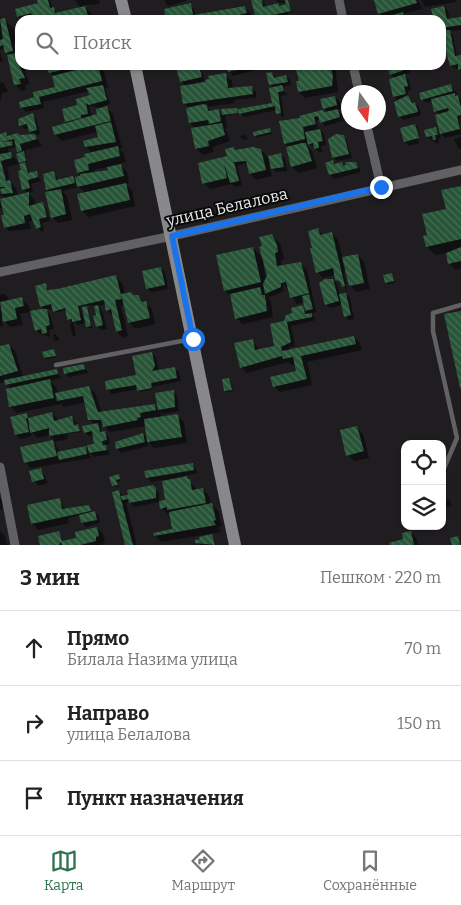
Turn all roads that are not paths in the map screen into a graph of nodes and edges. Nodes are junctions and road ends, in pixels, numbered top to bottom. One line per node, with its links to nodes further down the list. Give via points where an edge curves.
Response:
1 (122, 0): 3 (street)
2 (339, 0): 4 (street)
3 (125, 15)
4 (342, 15)
5 (136, 70): 11 (street)
6 (354, 70): 7 (street)
7 (358, 85)
8 (368, 130): 10 (street)
9 (461, 170): 10 (street, улица Белалова)
10 (381, 187): 11 (street, улица Белалова)
11 (172, 236): 12 (street, улица Белалова); 14 (street)
12 (0, 272)
13 (461, 305): 16 (lane, via 433,312 433,331)
14 (193, 339): 15 (lane); 20 (street)
15 (56, 365)
16 (459, 440): 17 (lane)
17 (446, 465)
18 (0, 468): 19 (street)
19 (15, 545)
20 (235, 545)

